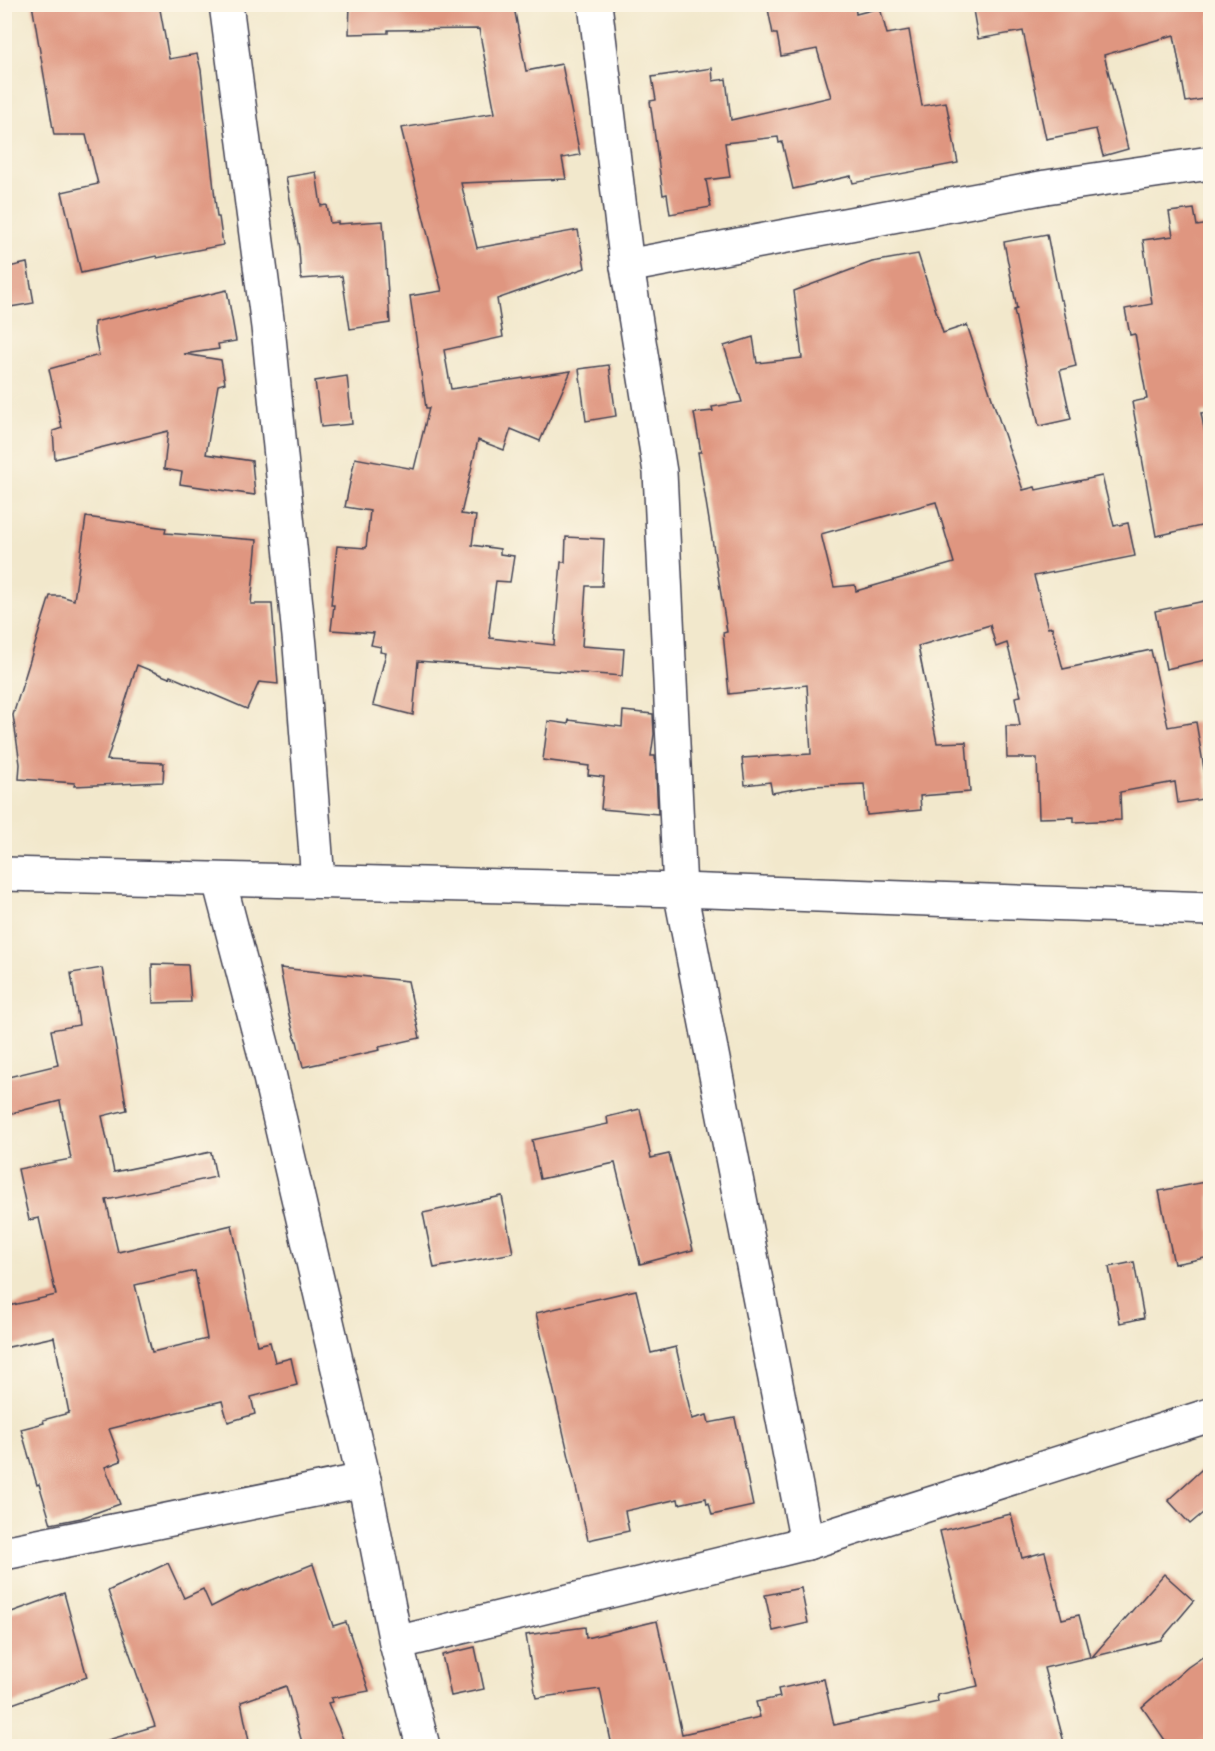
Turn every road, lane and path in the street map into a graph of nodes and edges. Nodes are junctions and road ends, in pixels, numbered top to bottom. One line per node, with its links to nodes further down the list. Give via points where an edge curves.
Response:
1 (226, 4): 7 (street, via 268,327 300,646)
2 (595, 4): 4 (street)
3 (1210, 163): 4 (street, via 1046,187)
4 (627, 266): 8 (street, via 660,472)
5 (4, 874): 6 (street)
6 (219, 880): 7 (street); 11 (street, via 264,1052)
7 (318, 882): 8 (street)
8 (680, 890): 9 (street); 12 (street)
9 (1210, 909)
10 (1210, 1415): 12 (street)
11 (364, 1480): 13 (street); 14 (street)
12 (807, 1543): 14 (street)
13 (4, 1553)
14 (396, 1643): 15 (street)
15 (423, 1746)

